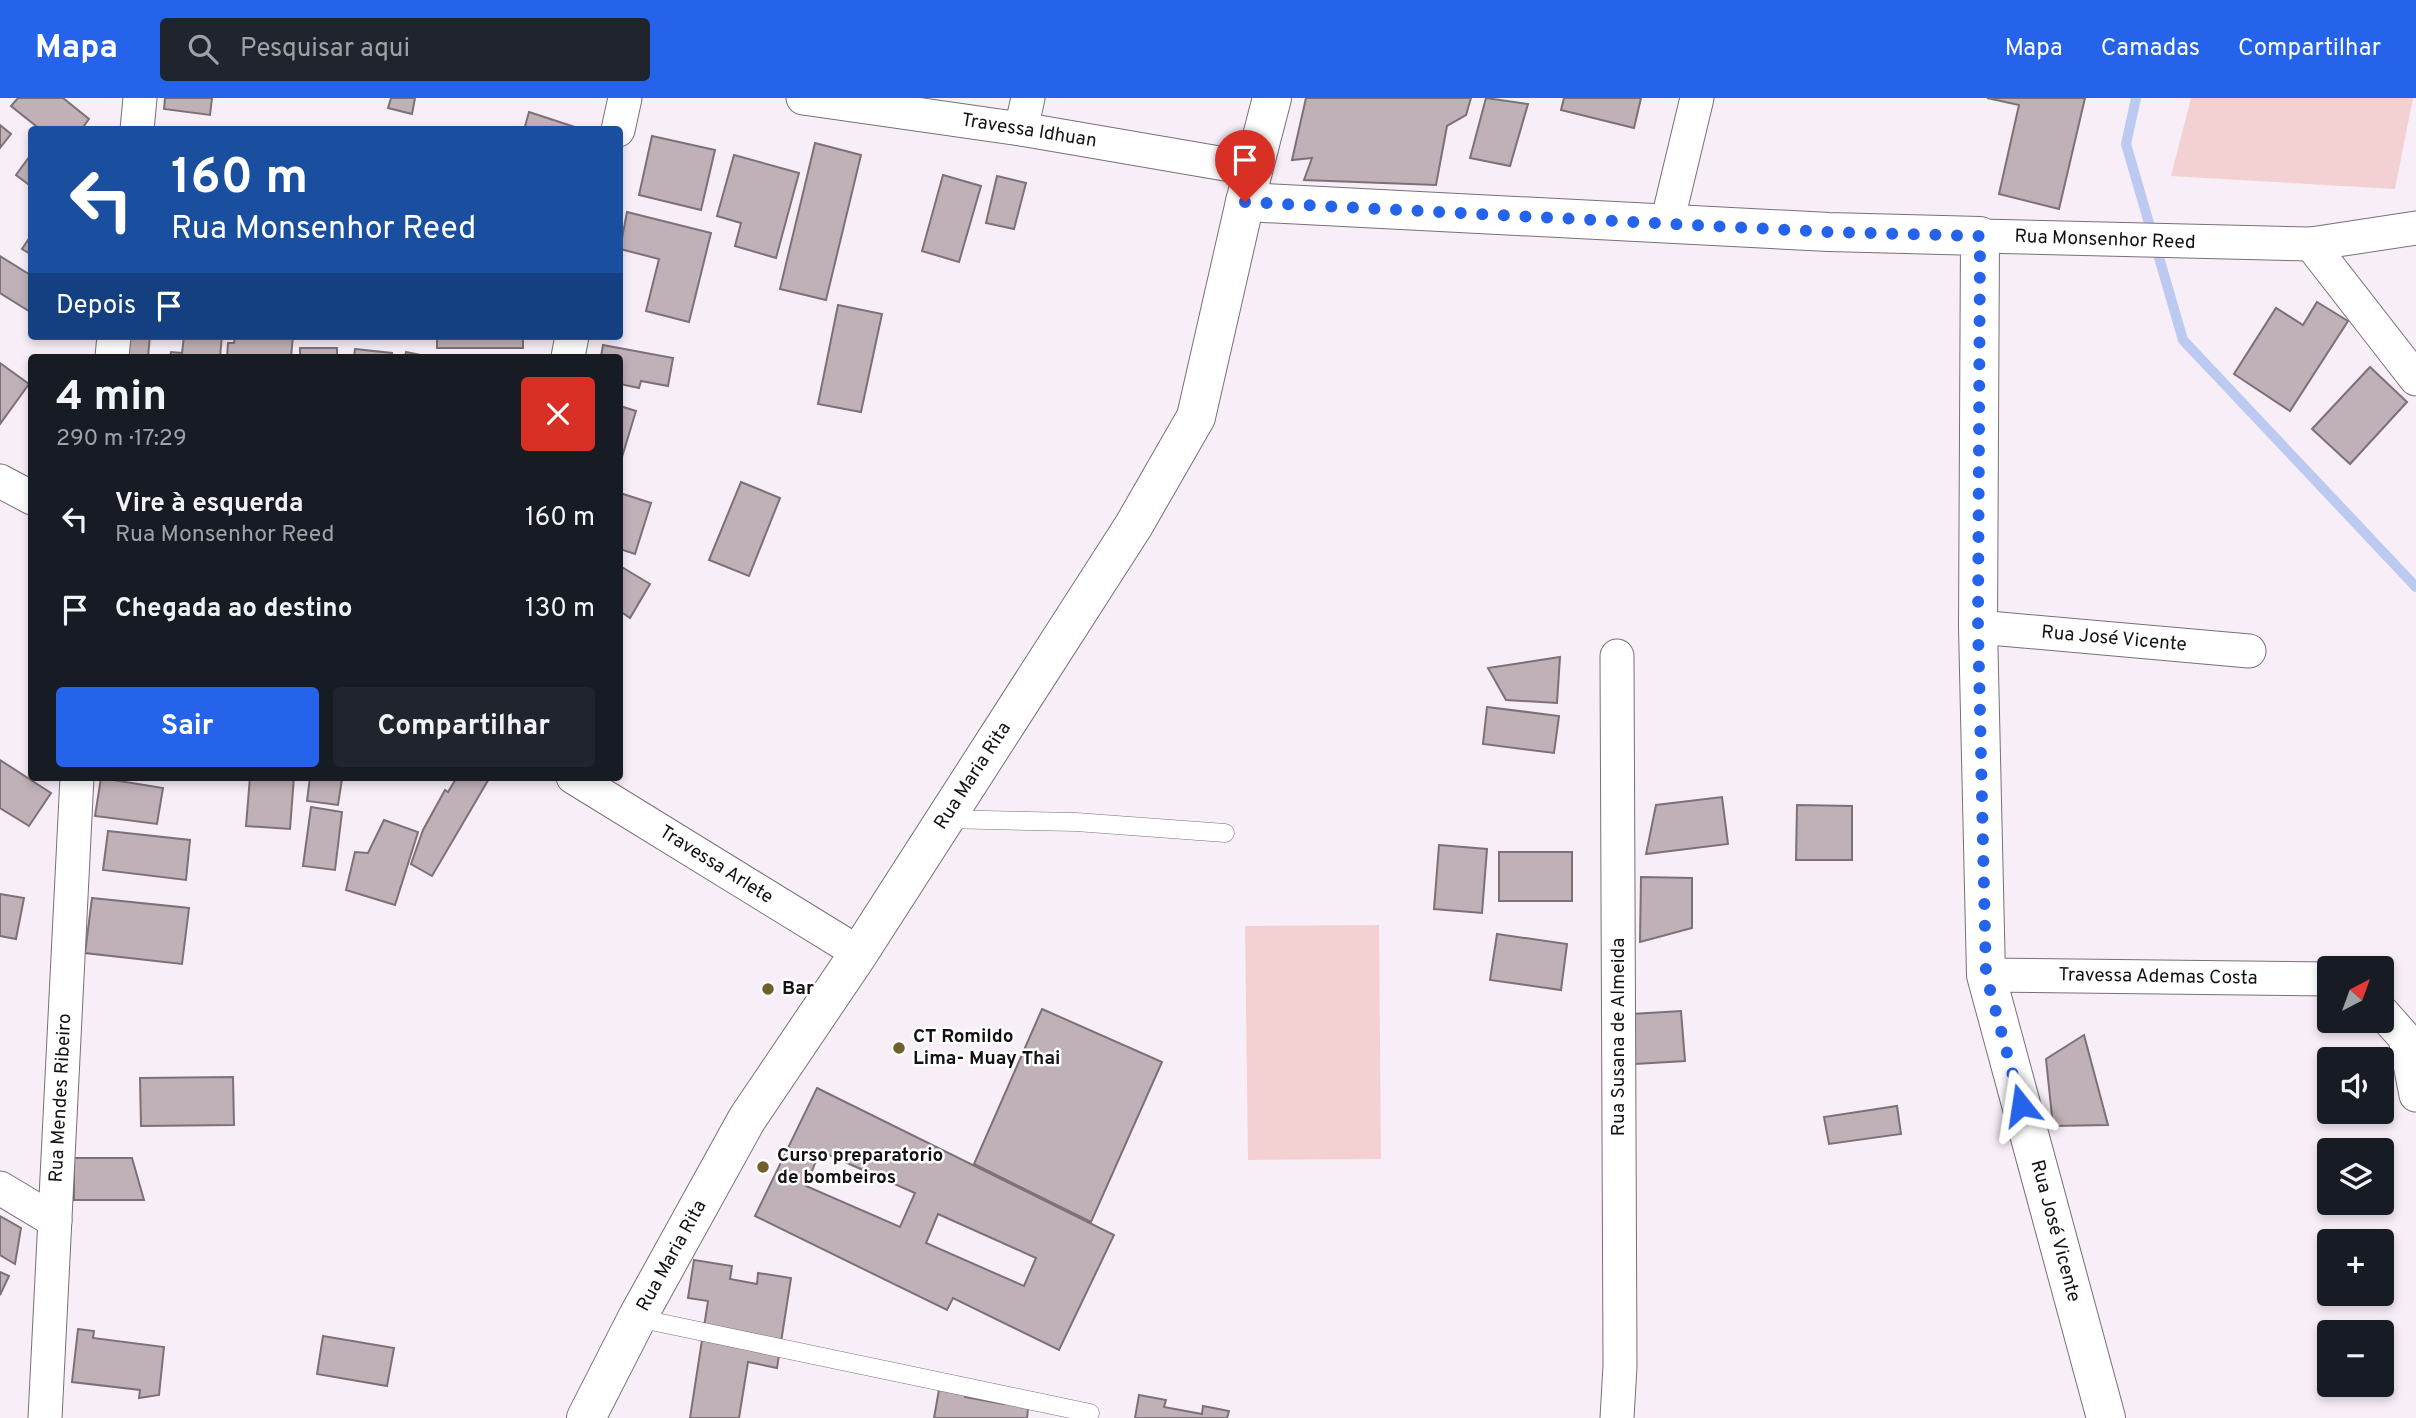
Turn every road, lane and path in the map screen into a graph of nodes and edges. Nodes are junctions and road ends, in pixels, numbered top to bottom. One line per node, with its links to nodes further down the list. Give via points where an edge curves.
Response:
1 (140, 98): 7 (street)
2 (625, 98): 8 (street)
3 (803, 98): 6 (street, Travessa Idhuan)
4 (1272, 98): 9 (street, Rua Maria Rita)
5 (1697, 98): 10 (street)
6 (1024, 114): 9 (street, Travessa Idhuan)
7 (137, 126)
8 (619, 126)
9 (1249, 186): 10 (street, Rua Monsenhor Reed); 22 (street, Rua Maria Rita, via 1196,417 1134,525)
10 (1667, 223): 12 (street, Rua Monsenhor Reed)
11 (2416, 228): 13 (street, Rua Monsenhor Reed)
12 (1980, 236): 13 (street, Rua Monsenhor Reed); 17 (street, Rua José Vicente)
13 (2311, 244): 14 (street)
14 (2416, 379)
15 (0, 481): 16 (street)
16 (28, 496)
17 (1978, 627): 18 (street, Rua José Vicente); 25 (street, Rua José Vicente)
18 (2249, 651)
19 (1617, 656): 35 (street, Rua Susana de Almeida)
20 (77, 781): 30 (street, Rua Mendes Ribeiro)
21 (580, 781): 24 (street, Travessa Arlete)
22 (944, 819): 23 (lane, via 1076,822); 24 (street, Rua Maria Rita)
23 (1226, 833)
24 (859, 953): 31 (street, Rua Maria Rita, via 747,1119)
25 (1986, 975): 26 (street, Travessa Ademas Costa); 36 (street, Rua José Vicente)
26 (2317, 979)
27 (2394, 1026): 28 (street, via 2405,1038)
28 (2416, 1095)
29 (0, 1188): 30 (street)
30 (55, 1221): 33 (street, Rua Mendes Ribeiro)
31 (638, 1318): 32 (lane); 34 (street, Rua Maria Rita)
32 (1090, 1413)
33 (45, 1418)
34 (586, 1418)
35 (1617, 1418)
36 (2106, 1418)

